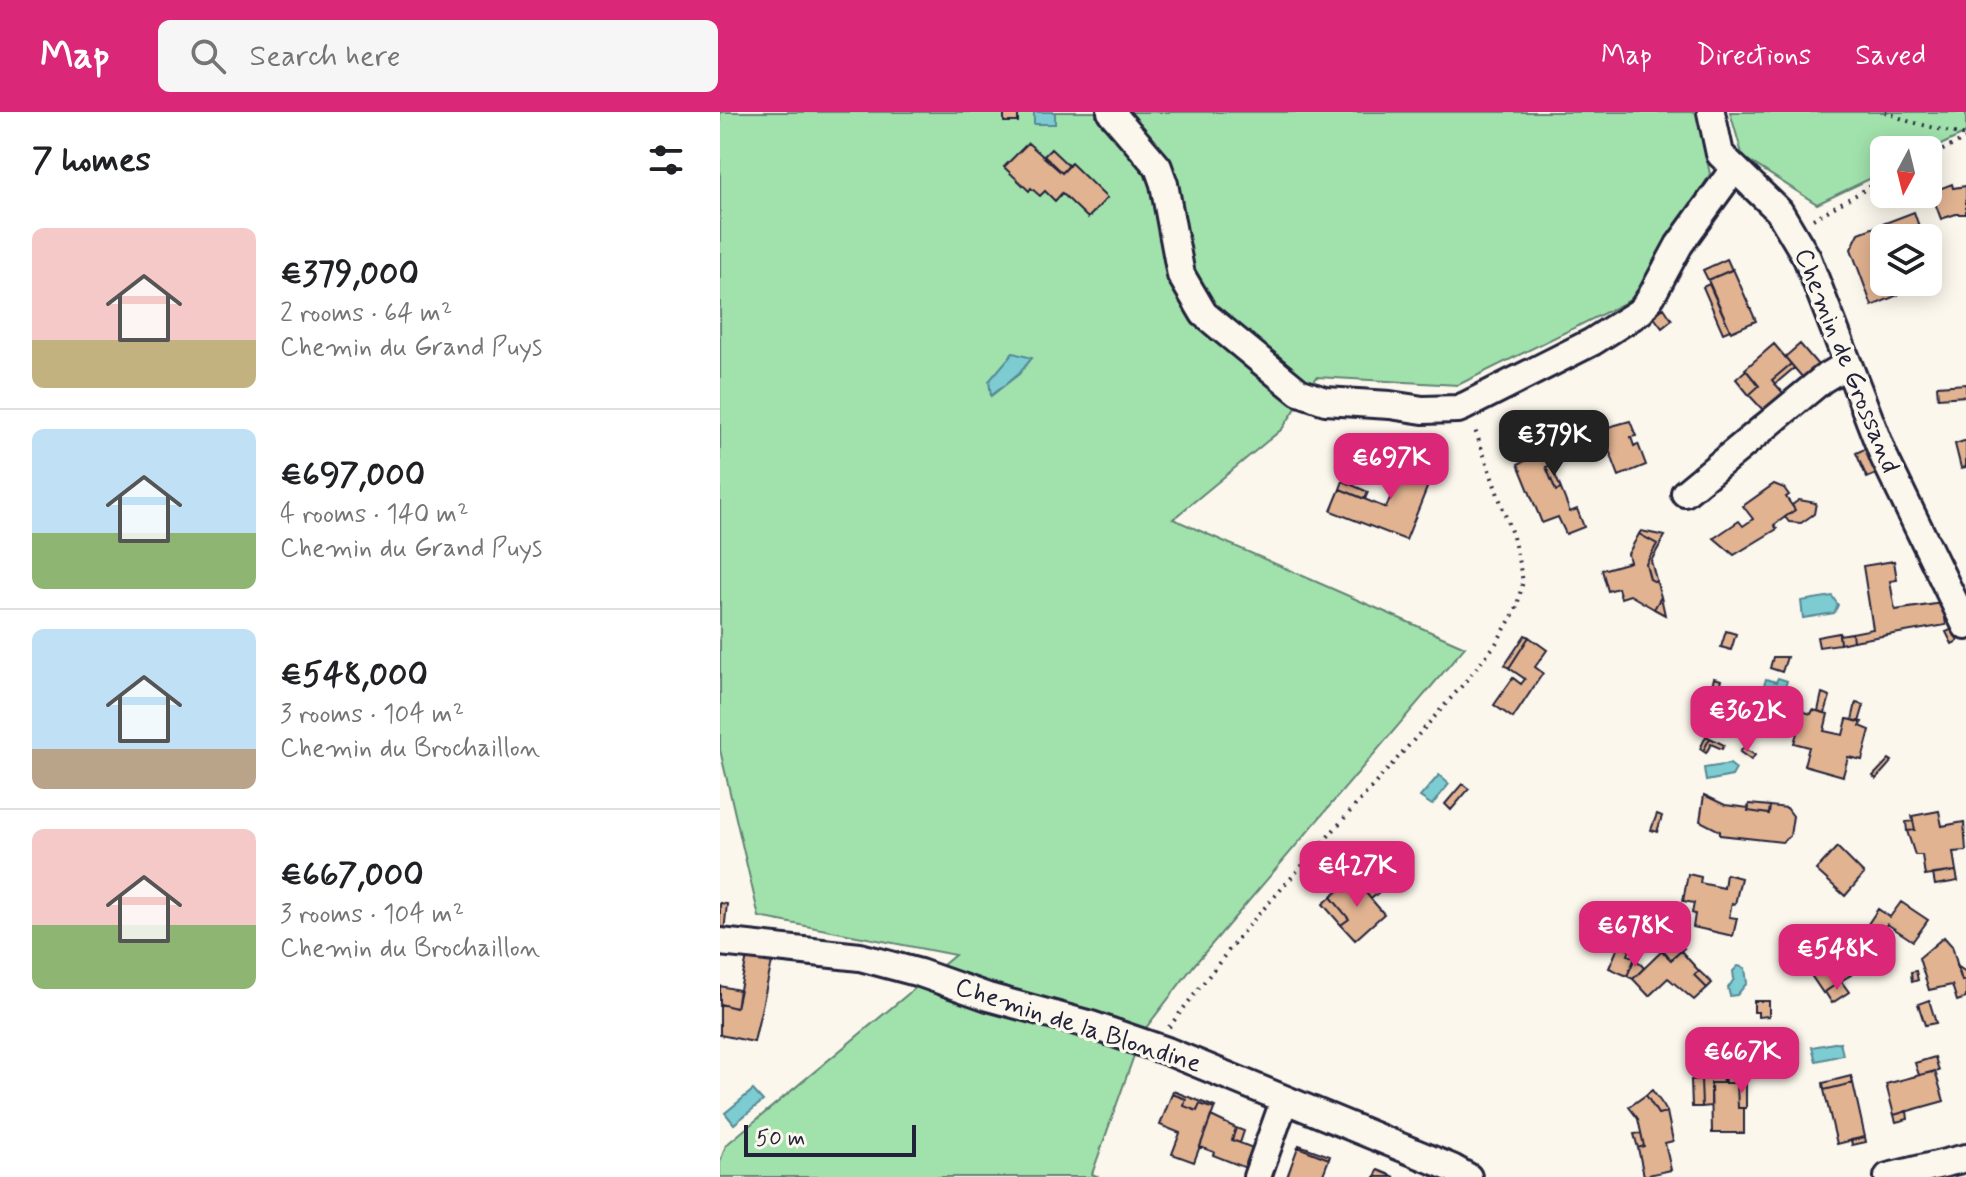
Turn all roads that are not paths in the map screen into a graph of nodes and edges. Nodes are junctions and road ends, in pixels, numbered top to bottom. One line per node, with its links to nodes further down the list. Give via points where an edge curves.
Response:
1 (1111, 112): 3 (street, via 1158,167 1181,275 1204,314 1299,392 1325,401 1423,410 1465,406 1592,342 1641,311 1679,245)
2 (1711, 112): 3 (street, Chemin de Grossand, via 1720,154)
3 (1734, 169): 4 (street, Chemin de Grossand, via 1779,211 1795,237)
4 (1848, 364): 5 (street); 6 (street, Chemin de Grossand, via 1884,457)
5 (1685, 493)
6 (1966, 626)
7 (720, 942): 8 (street, Chemin de la Blondine, via 860,957 920,973 1154,1046)
8 (1284, 1101): 10 (street); 11 (street, Chemin de la Blondine)
9 (1966, 1158): 12 (street)
10 (1257, 1177)
11 (1468, 1177)
12 (1888, 1177)

